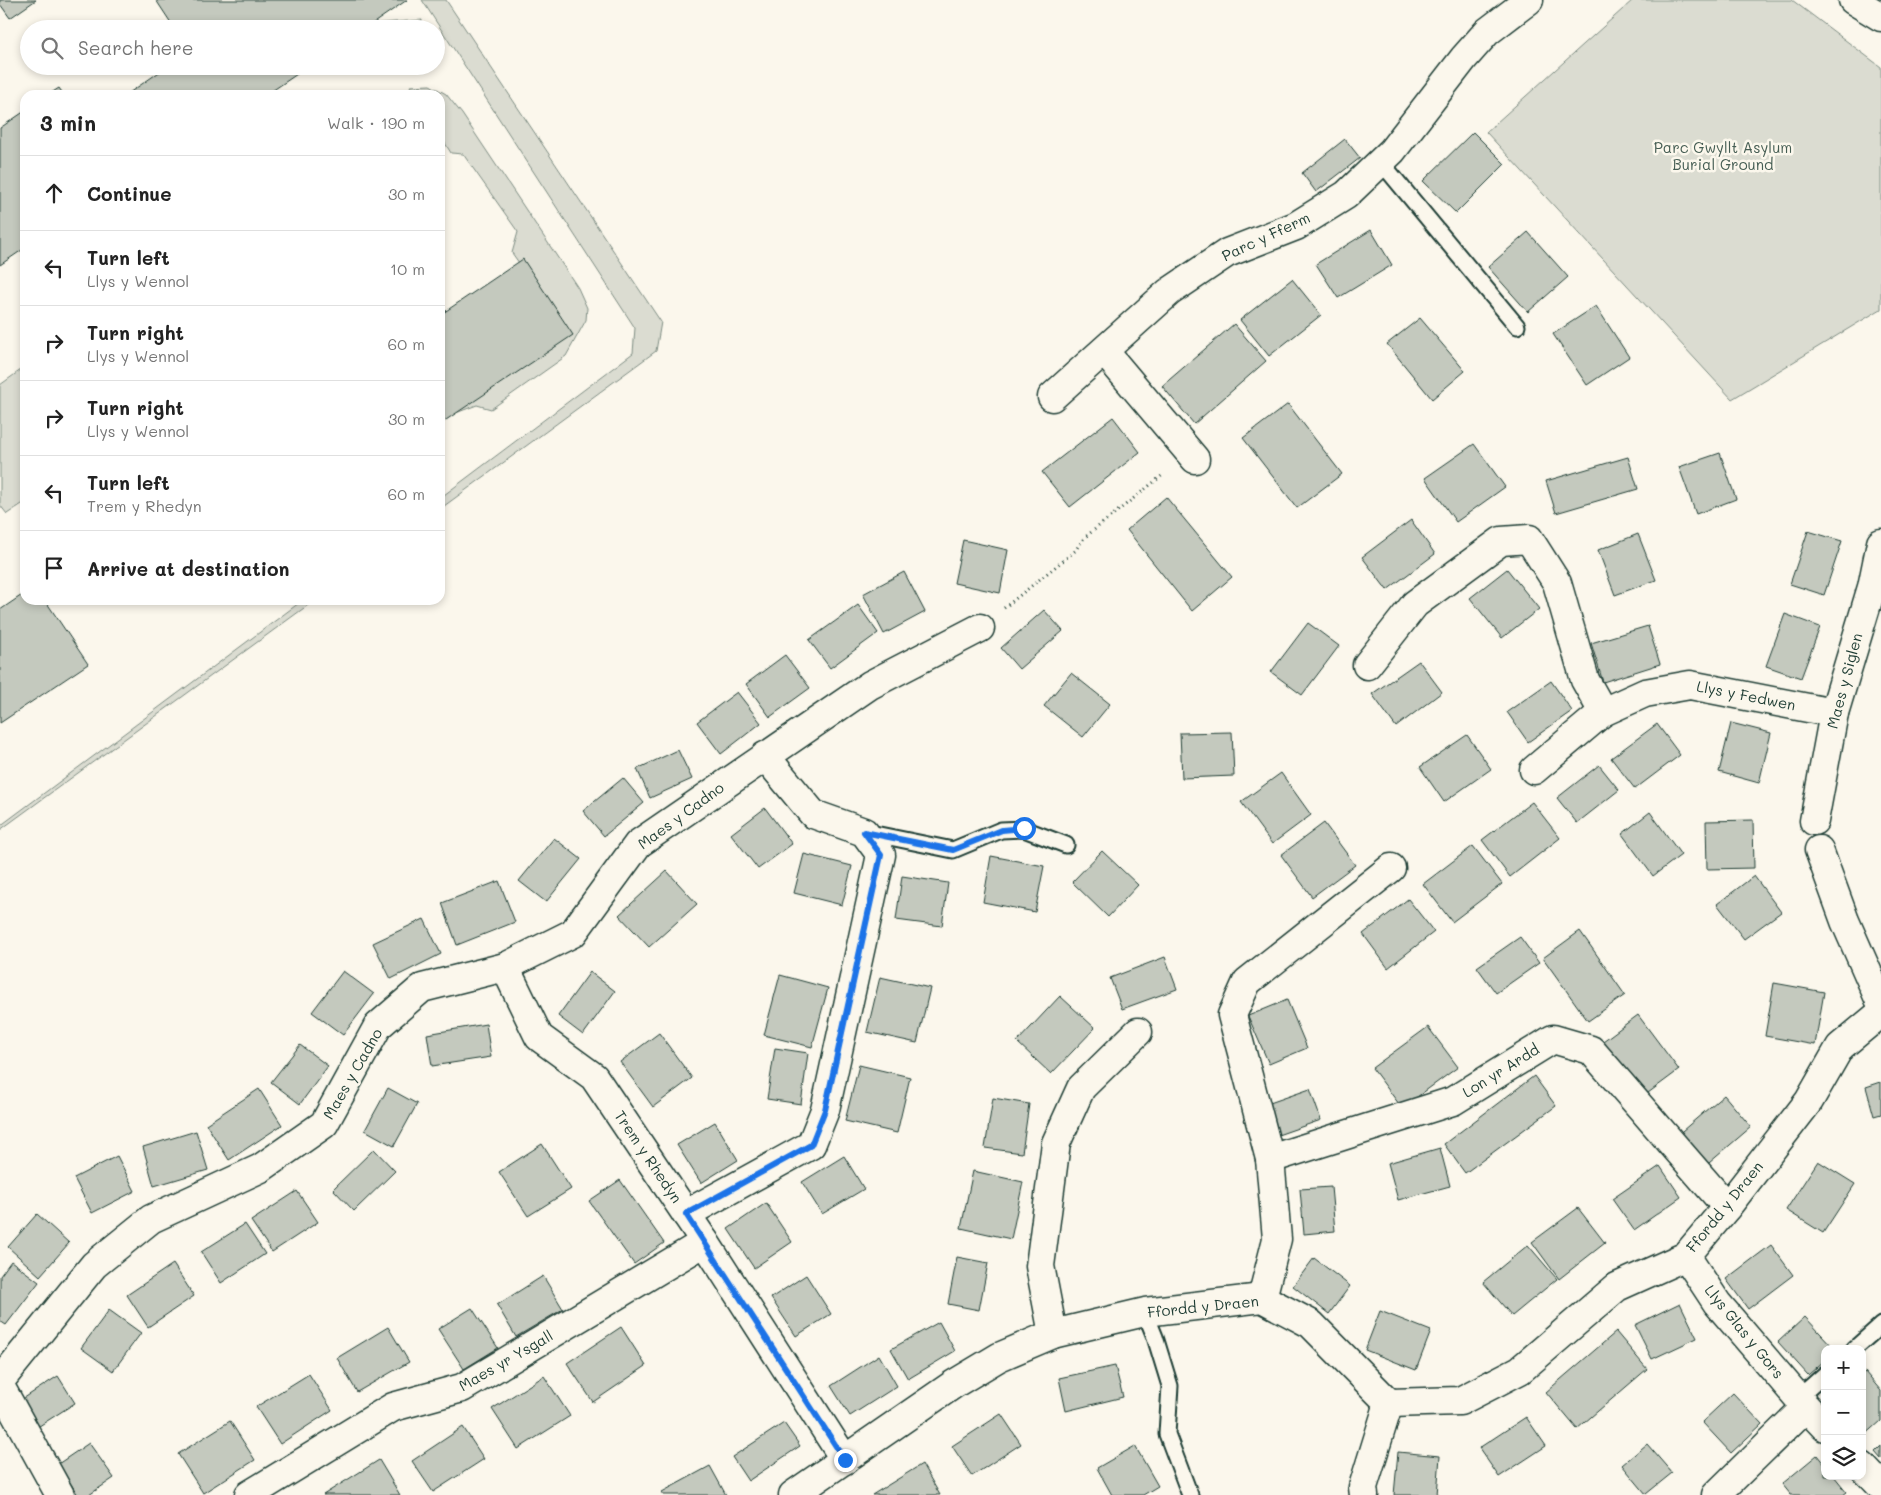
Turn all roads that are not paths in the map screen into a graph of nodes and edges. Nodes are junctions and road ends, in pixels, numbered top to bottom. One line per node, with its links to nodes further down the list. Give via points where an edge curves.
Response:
1 (1529, 0): 4 (street, Parc y Fferm, via 1487,32)
2 (1853, 0): 3 (street)
3 (1881, 18)
4 (1381, 162): 5 (lane); 6 (street, Parc y Fferm, via 1346,194 1296,226 1227,253 1169,292)
5 (1517, 326)
6 (1104, 351): 7 (street, Parc y Fferm); 8 (street)
7 (1052, 397)
8 (1194, 459)
9 (1881, 542): 10 (street, Maes y Siglen)
10 (1876, 588): 14 (street, Maes y Siglen)
11 (980, 628): 15 (street, Maes y Cadno, via 870,685)
12 (1367, 665): 13 (street, via 1415,604 1501,541 1528,539 1557,583 1585,680)
13 (1603, 712): 14 (street, Llys y Fedwen, via 1645,693 1690,685); 16 (street, Llys y Fedwen)
14 (1834, 713): 17 (street, Maes y Siglen)
15 (765, 756): 18 (street, via 813,814); 22 (street, Maes y Cadno, via 638,844 573,933)
16 (1534, 770)
17 (1814, 821)
18 (864, 832): 19 (lane, via 953,850 1002,830 1024,828); 28 (street, via 881,855 825,1110 811,1145)
19 (1066, 845)
20 (1818, 850): 23 (street)
21 (1390, 868): 26 (street, via 1247,982 1232,1015)
22 (505, 967): 28 (street, Trem y Rhedyn, via 539,1037 594,1076); 37 (street, Maes y Cadno, via 422,988 378,1026 324,1124 261,1168 151,1219 94,1266)
23 (1881, 1003)
24 (1881, 1013): 27 (street, Ffordd y Draen, via 1840,1047 1809,1102)
25 (1138, 1032): 34 (street, via 1081,1088 1056,1143 1040,1266)
26 (1270, 1159): 27 (street, Lon yr Ardd, via 1453,1101 1553,1039 1591,1050); 31 (street, via 1276,1239)
27 (1727, 1208): 30 (street, Ffordd y Draen)
28 (686, 1214): 29 (street, Trem y Rhedyn)
29 (705, 1242): 42 (street, Trem y Rhedyn); 46 (street, Maes yr Ysgall, via 462,1388 393,1408)
30 (1686, 1256): 39 (street, Llys Glas y Gors, via 1717,1303); 40 (street, Ffordd y Draen, via 1616,1286 1520,1370 1460,1401)
31 (1262, 1298): 32 (street, Ffordd y Draen); 40 (street, Ffordd y Draen, via 1311,1324)
32 (1145, 1312): 34 (street, Ffordd y Draen); 48 (lane, via 1170,1386 1167,1434)
33 (1881, 1325): 35 (lane)
34 (1053, 1334): 42 (street, Ffordd y Draen, via 954,1384)
35 (1858, 1345)
36 (1821, 1379): 39 (lane)
37 (0, 1381)
38 (0, 1386): 45 (street)
39 (1802, 1402): 41 (street, Llys Glas y Gors); 50 (street)
40 (1389, 1403): 49 (street, via 1363,1487)
41 (1821, 1423)
42 (845, 1460): 47 (street, Ffordd y Draen)
43 (1866, 1470): 44 (street)
44 (1881, 1486)
45 (60, 1495)
46 (249, 1495)
47 (793, 1495)
48 (1190, 1495)
49 (1364, 1495)
50 (1716, 1495)

